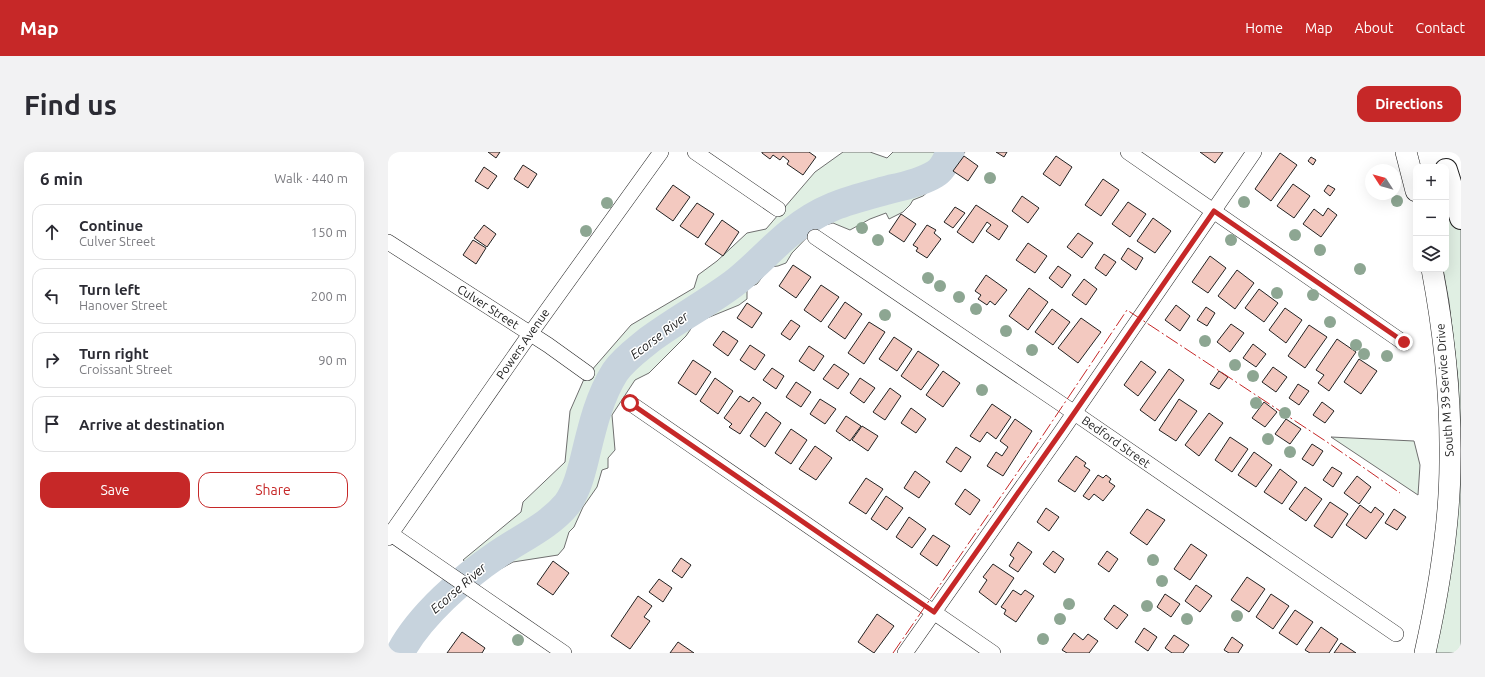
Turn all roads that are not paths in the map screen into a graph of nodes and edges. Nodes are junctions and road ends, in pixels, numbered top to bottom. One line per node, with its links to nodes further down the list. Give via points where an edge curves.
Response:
1 (661, 152): 16 (street, Powers Avenue)
2 (696, 152): 10 (street)
3 (1128, 152): 11 (street)
4 (1254, 152): 11 (street)
5 (1406, 152): 8 (main road)
6 (1440, 152): 7 (highway)
7 (1444, 164)
8 (1413, 179)
9 (1449, 180): 12 (highway)
10 (778, 209)
11 (1214, 211): 17 (street); 20 (street)
12 (1461, 218)
13 (815, 237): 20 (street, Bedford Street)
14 (388, 242): 16 (street, Culver Street)
15 (1432, 272): 27 (main road, South M 39 Service Drive, via 1447,386 1450,462 1444,548)
16 (530, 334): 18 (street, Culver Street); 21 (street, Powers Avenue)
17 (1404, 342)
18 (587, 373)
19 (630, 403): 22 (street)
20 (1074, 413): 22 (street); 23 (street, Bedford Street)
21 (389, 535): 24 (street)
22 (934, 612): 25 (street); 26 (street)
23 (1396, 634)
24 (564, 653)
25 (905, 653)
26 (993, 653)
27 (1425, 653)

